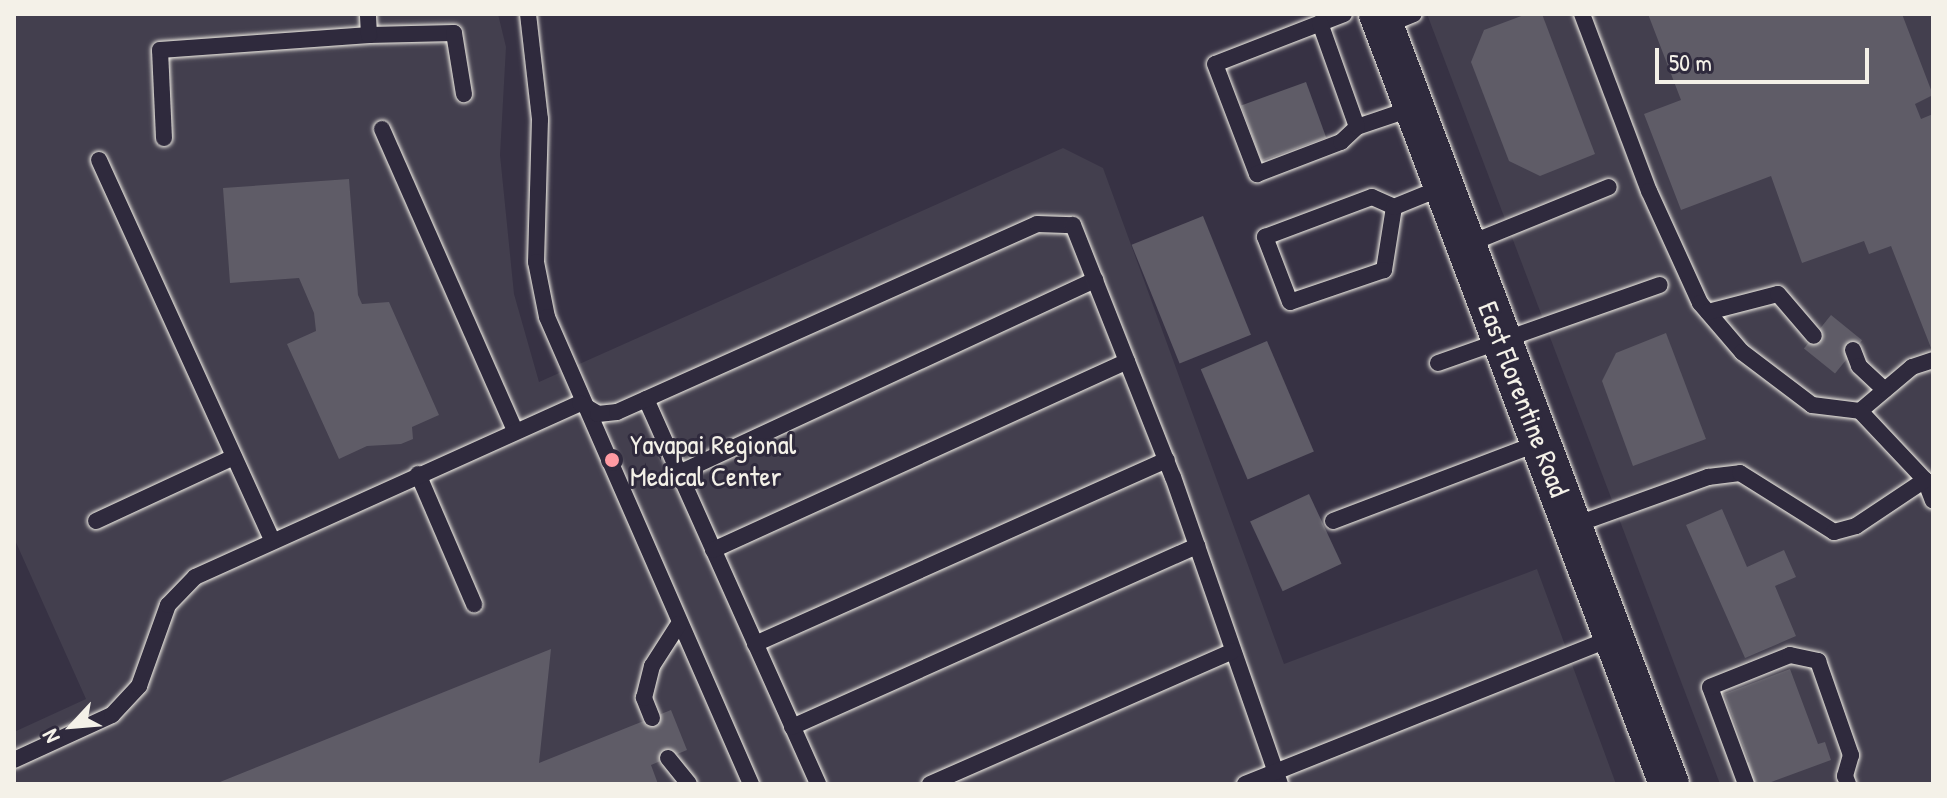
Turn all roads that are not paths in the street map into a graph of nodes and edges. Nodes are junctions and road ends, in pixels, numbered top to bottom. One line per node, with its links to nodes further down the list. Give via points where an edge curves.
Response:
1 (368, 14): 7 (lane)
2 (528, 14): 29 (lane, via 540,119 536,262 547,317)
3 (1344, 14): 6 (lane)
4 (1582, 14): 20 (lane, via 1649,191)
5 (1392, 18): 9 (street, East Florentine Road)
6 (1320, 23): 10 (lane); 10 (lane, via 1215,64 1257,174 1341,142)
7 (369, 35): 8 (lane, via 454,33); 12 (lane, via 160,50)
8 (464, 94)
9 (1414, 107): 10 (lane); 14 (street, East Florentine Road)
10 (1357, 127)
11 (382, 129): 31 (lane)
12 (164, 138)
13 (99, 160): 33 (lane)
14 (1444, 186): 16 (lane); 17 (street, East Florentine Road)
15 (1609, 187): 17 (lane)
16 (1394, 207): 16 (lane, via 1372,197 1265,237 1290,302 1384,270)
17 (1466, 245): 22 (street, East Florentine Road)
18 (1095, 280): 25 (lane); 28 (lane, via 1073,225 1037,224); 35 (lane)
19 (1660, 285): 22 (lane)
20 (1708, 312): 21 (lane, via 1778,294); 30 (lane, via 1742,352 1812,405)
21 (1818, 331)
22 (1503, 342): 26 (lane); 32 (street, East Florentine Road)
23 (1852, 359): 27 (lane)
24 (1933, 360): 27 (lane, via 1912,367)
25 (1127, 361): 34 (lane); 44 (lane)
26 (1438, 363)
27 (1885, 390): 30 (lane)
28 (646, 399): 29 (lane, via 598,414); 35 (lane)
29 (580, 403): 31 (lane); 46 (lane)
30 (1860, 411): 37 (lane)
31 (515, 431): 36 (lane)
32 (1541, 442): 40 (lane); 41 (street, East Florentine Road)
33 (234, 457): 39 (lane); 42 (lane)
34 (1167, 460): 43 (lane); 48 (lane)
35 (679, 473): 44 (lane)
36 (418, 474): 42 (lane); 45 (lane)
37 (1925, 480): 38 (lane); 41 (lane, via 1856,526 1834,532 1740,473 1708,477)
38 (1933, 501)
39 (96, 521)
40 (1333, 521)
41 (1572, 526): 47 (street, East Florentine Road)
42 (272, 539): 53 (lane, via 195,577 168,605 139,686 112,715)
43 (1197, 546): 49 (lane); 51 (lane)
44 (713, 550): 48 (lane)
45 (474, 604)
46 (679, 624): 50 (lane, via 652,666 644,698); 56 (lane)
47 (1614, 637): 54 (lane); 60 (street, East Florentine Road)
48 (755, 644): 51 (lane)
49 (1233, 651): 54 (lane); 58 (lane)
50 (652, 718)
51 (792, 727): 57 (lane)
52 (668, 758): 55 (lane)
53 (14, 760)
54 (1277, 778): 59 (lane)
55 (689, 784)
56 (751, 784)
57 (818, 784)
58 (930, 784)
59 (1245, 784)
60 (1669, 784)
61 (1746, 784): 62 (lane, via 1710,687 1790,655 1818,661 1851,755)
62 (1848, 784)

